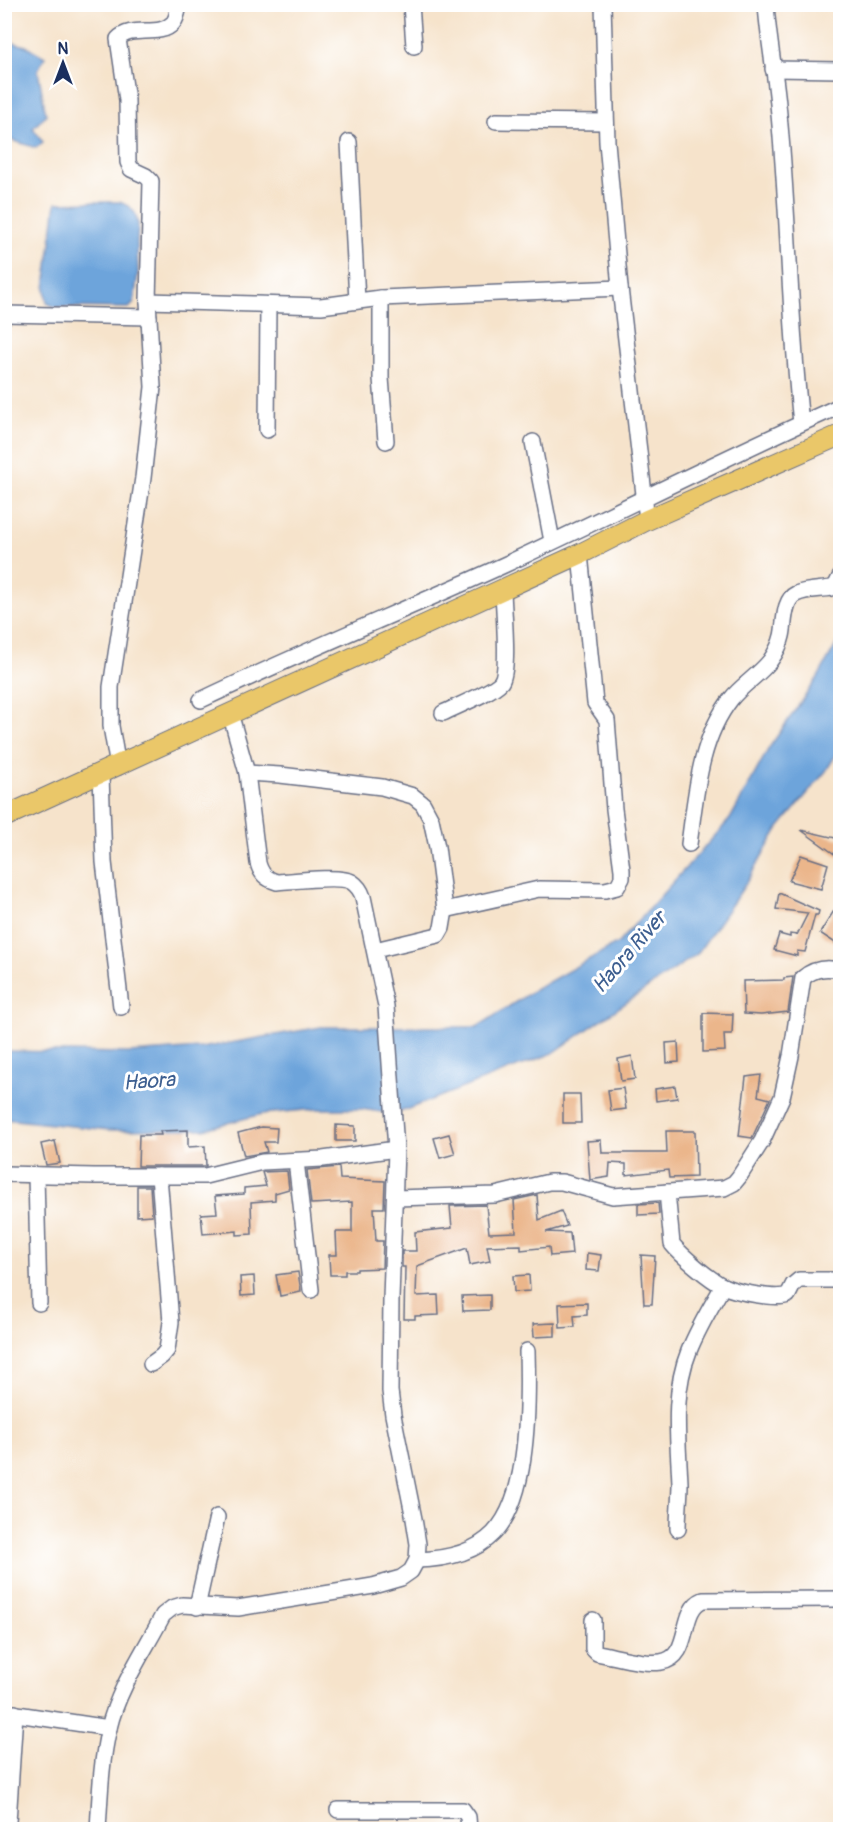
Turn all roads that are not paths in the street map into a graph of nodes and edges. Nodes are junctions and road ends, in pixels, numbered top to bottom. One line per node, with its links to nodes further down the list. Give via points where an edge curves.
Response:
1 (179, 4): 15 (street, via 174,22 168,27 124,34 118,39 126,93 128,162 131,169 151,181)
2 (411, 4): 5 (street)
3 (603, 4): 9 (street)
4 (766, 4): 6 (street)
5 (414, 46)
6 (773, 69): 7 (street); 18 (street)
7 (840, 70)
8 (496, 121): 9 (street)
9 (606, 122): 11 (street)
10 (349, 142): 13 (street)
11 (620, 288): 12 (street); 23 (street)
12 (381, 298): 13 (street); 21 (street)
13 (357, 302): 14 (street)
14 (268, 305): 15 (street); 19 (street)
15 (149, 309): 16 (street); 32 (street, via 153,387 111,687)
16 (4, 314)
17 (840, 406): 18 (street)
18 (801, 423): 23 (street)
19 (267, 430)
20 (840, 435): 24 (main road)
21 (386, 441)
22 (533, 442): 25 (street)
23 (645, 496): 24 (street); 25 (street)
24 (647, 520): 26 (main road)
25 (552, 541): 29 (street)
26 (580, 554): 28 (main road); 36 (street, via 595,703 607,720 622,870 620,884 605,890 539,889)
27 (840, 577): 35 (street, via 832,588 791,598 777,649 731,699 720,717 705,752)
28 (503, 589): 30 (main road); 31 (street, via 503,679 495,687)
29 (201, 700)
30 (230, 713): 32 (main road); 33 (street)
31 (443, 713)
32 (110, 771): 34 (main road); 39 (street, via 104,862)
33 (247, 773): 36 (street, via 382,787 414,796 431,819); 37 (street, via 260,871 277,882 351,881 363,897)
34 (4, 817)
35 (689, 844)
36 (446, 910): 37 (street, via 438,935)
37 (375, 951): 40 (street, via 386,1006)
38 (840, 970): 45 (street, via 821,969 803,978 782,1097 739,1178 724,1188)
39 (121, 1007)
40 (396, 1149): 41 (street); 46 (street)
41 (296, 1161): 44 (street, via 262,1162 205,1176); 49 (street)
42 (4, 1174): 43 (street)
43 (36, 1175): 44 (street); 50 (street)
44 (159, 1176): 52 (street, via 171,1322 167,1350)
45 (667, 1192): 46 (street, via 613,1196 549,1182 495,1195); 48 (street, via 672,1244)
46 (395, 1198): 55 (street, via 390,1391 416,1527)
47 (840, 1280): 48 (street, via 799,1280 788,1295 777,1298)
48 (723, 1286): 54 (street, via 699,1328 681,1378)
49 (312, 1290)
50 (39, 1303)
51 (527, 1351): 55 (street, via 526,1434 515,1501 495,1531 470,1550 441,1559)
52 (151, 1364)
53 (217, 1517): 57 (street)
54 (678, 1528)
55 (417, 1560): 57 (street, via 401,1578 373,1586 238,1608)
56 (840, 1599): 58 (street, via 703,1600 694,1606 680,1650 662,1662 597,1653 592,1643)
57 (197, 1607): 60 (street, via 182,1605 163,1615)
58 (593, 1620)
59 (10, 1712): 60 (street); 62 (street)
60 (109, 1728): 63 (street)
61 (338, 1810): 64 (street, via 463,1810)
62 (8, 1822)
63 (98, 1830)
64 (469, 1830)

